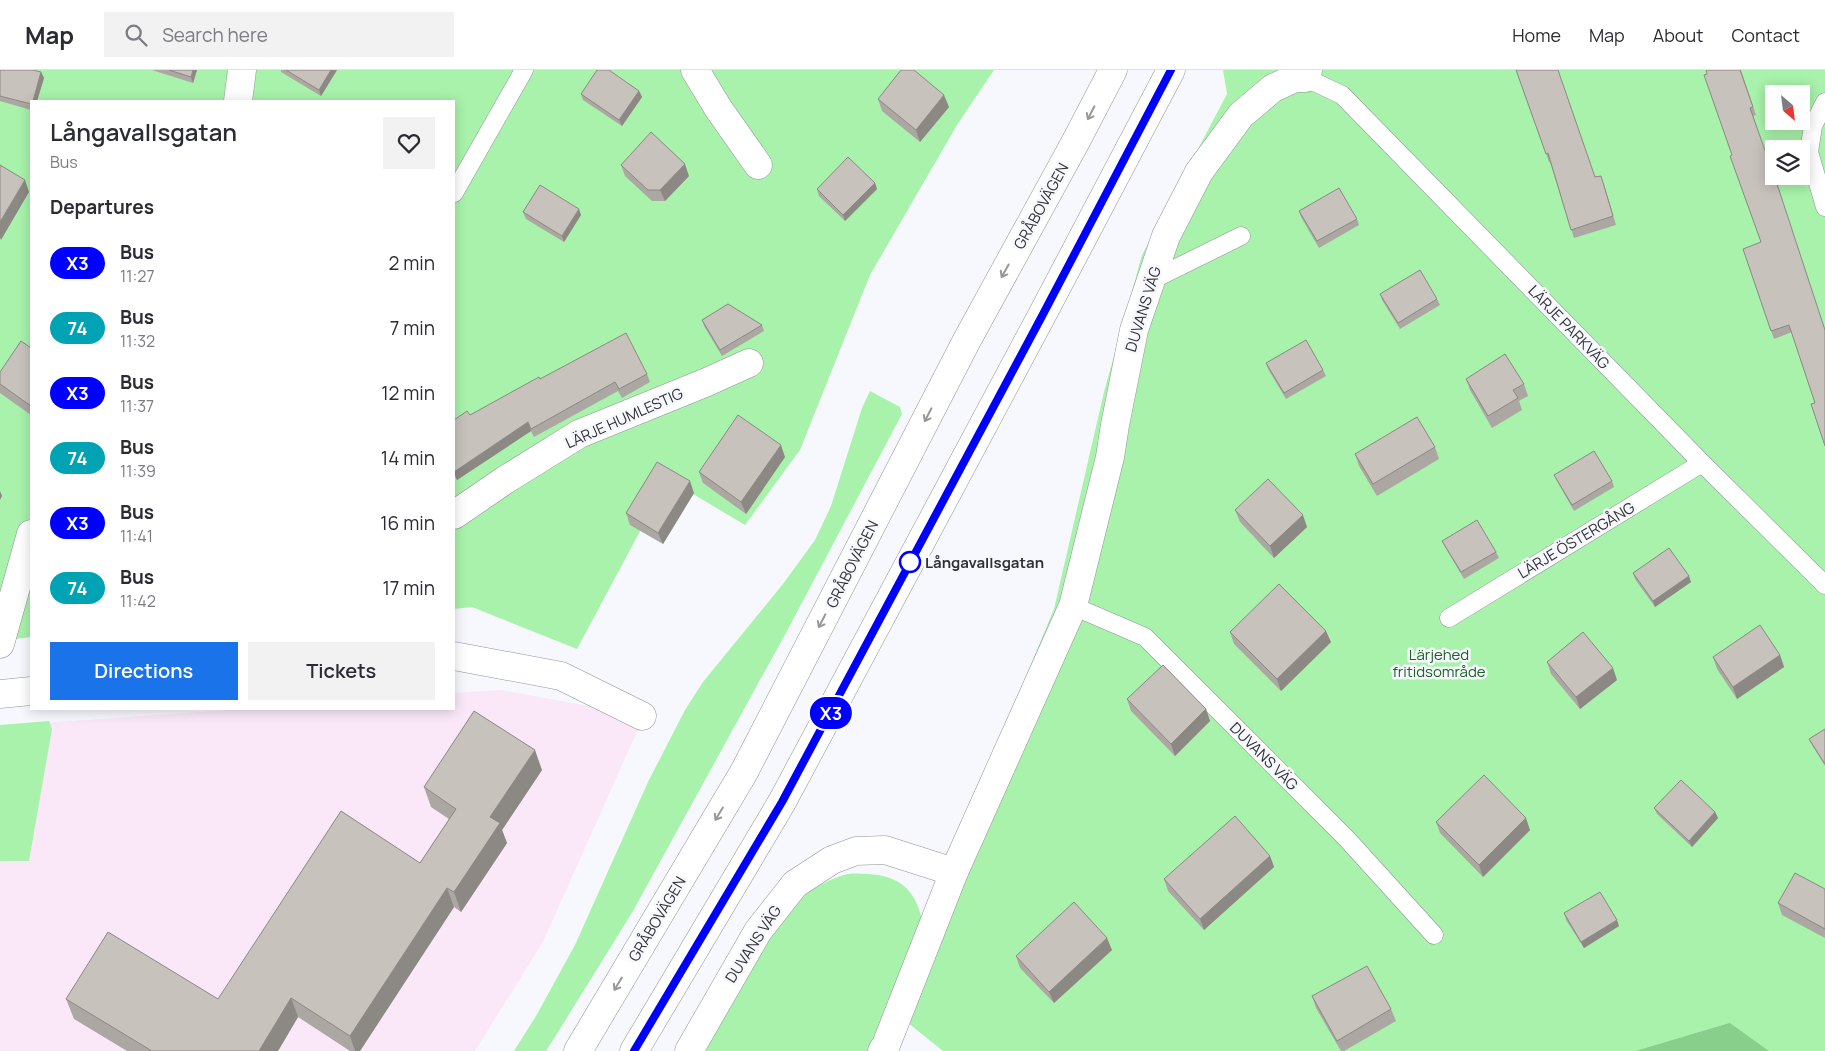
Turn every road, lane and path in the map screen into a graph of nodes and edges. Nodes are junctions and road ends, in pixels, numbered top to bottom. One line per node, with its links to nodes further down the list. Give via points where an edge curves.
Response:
1 (242, 70): 7 (street)
2 (524, 70): 10 (lane)
3 (695, 70): 9 (street)
4 (1114, 70): 28 (street, GRÅBOVÄGEN, one-way to 28, via 967,340 744,772)
5 (1171, 70): 29 (street, via 787,794)
6 (1307, 74): 13 (street, DUVANS VÄG, via 1273,88 1241,115 1199,172 1166,236); 15 (lane, LÄRJE PARKVÄG, via 1342,95)
7 (238, 100)
8 (1825, 102): 11 (lane, via 1813,126 1809,152)
9 (758, 165)
10 (455, 191)
11 (1825, 207)
12 (1240, 236): 13 (lane)
13 (1150, 282): 19 (street, DUVANS VÄG, via 1134,330 1110,457)
14 (749, 363): 16 (street, LÄRJE HUMLESTIG, via 579,434)
15 (1702, 463): 18 (lane, LÄRJE PARKVÄG); 20 (lane, LÄRJE ÖSTERGÅNG)
16 (455, 514)
17 (30, 538): 21 (street)
18 (1825, 585)
19 (1073, 606): 26 (street, DUVANS VÄG); 27 (lane, DUVANS VÄG, via 1145,637 1347,839)
20 (1449, 618)
21 (0, 644)
22 (455, 656): 25 (street, via 561,676)
23 (30, 691): 24 (street)
24 (0, 694)
25 (642, 716)
26 (954, 872): 30 (street, DUVANS VÄG, via 885,850 856,851 832,860 795,884 758,931); 31 (street, DUVANS VÄG)
27 (1434, 935)
28 (578, 1051)
29 (634, 1051)
30 (689, 1051)
31 (882, 1051)

